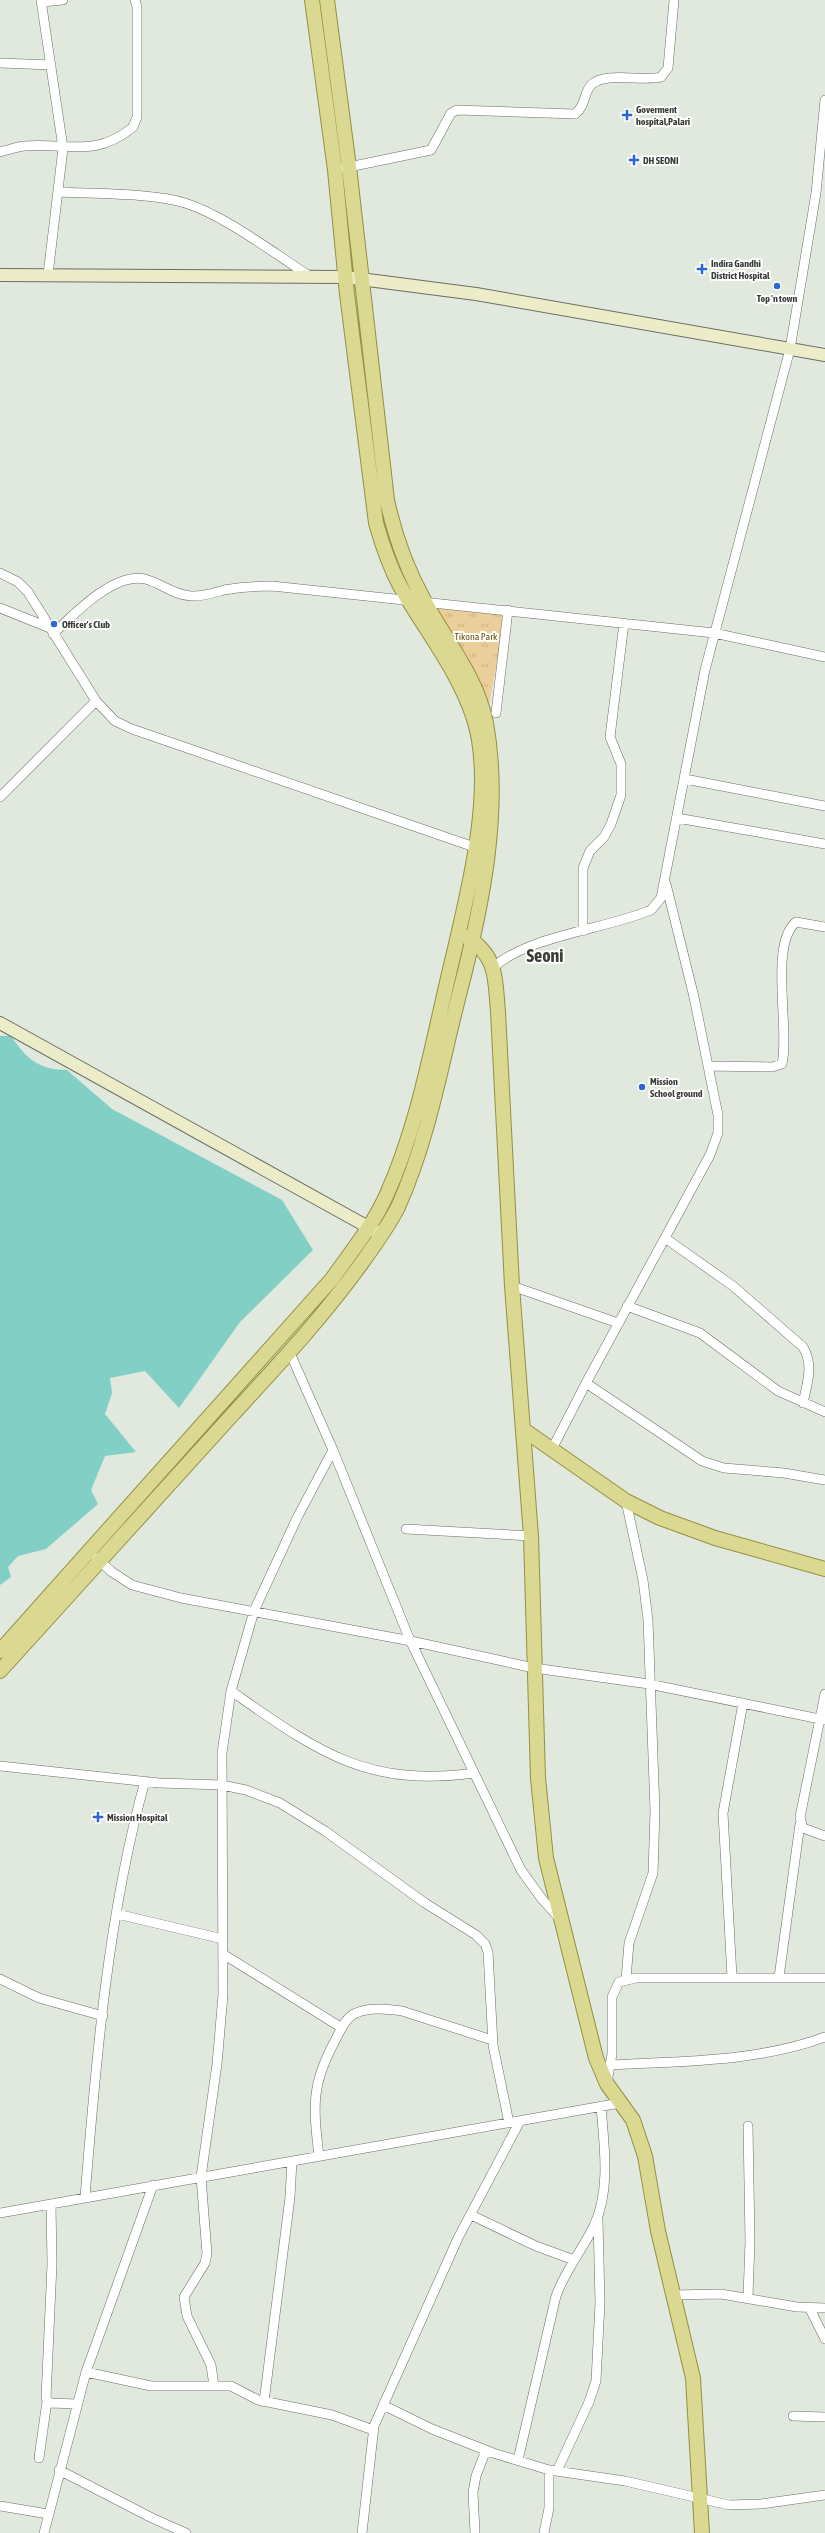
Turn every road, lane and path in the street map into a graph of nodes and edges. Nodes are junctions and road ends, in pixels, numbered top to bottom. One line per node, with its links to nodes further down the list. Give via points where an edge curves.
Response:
1 (63, 0): 6 (street)
2 (135, 0): 10 (street, via 136,123 128,132 98,145)
3 (312, 0): 13 (main road)
4 (327, 0): 12 (main road)
5 (674, 0): 12 (street, via 668,68 661,77 606,79 596,82 591,85 582,109 575,114 457,110 451,113 431,150)
6 (41, 1): 8 (street)
7 (0, 63): 8 (street)
8 (51, 65): 10 (street)
9 (825, 100): 15 (street)
10 (63, 148): 11 (street, via 24,146); 14 (street)
11 (0, 152)
12 (349, 167): 13 (street); 20 (main road)
13 (335, 170): 19 (main road)
14 (58, 192): 17 (street); 18 (street, via 161,198 184,202 220,220)
15 (821, 194): 21 (street)
16 (0, 275): 17 (street)
17 (48, 275): 18 (street)
18 (311, 277): 19 (street)
19 (345, 277): 20 (street); 24 (main road, via 376,523 385,552)
20 (361, 280): 21 (street, via 476,294); 25 (main road, via 387,500 404,561)
21 (790, 349): 22 (street); 30 (street)
22 (825, 355)
23 (0, 574): 29 (street, via 18,582 28,592)
24 (408, 600): 25 (street); 29 (street, via 272,586 250,586 191,596 172,592 146,579 136,578 109,587); 39 (main road, via 449,662 474,720 482,780)
25 (424, 602): 27 (street); 39 (main road, via 473,681 486,721 492,799)
26 (0, 608): 29 (street)
27 (508, 610): 28 (street); 33 (street)
28 (624, 623): 30 (street); 43 (street, via 610,737 621,764 621,795 611,824 604,837 590,852 583,868)
29 (51, 631): 32 (street)
30 (714, 633): 31 (street); 34 (street)
31 (825, 657)
32 (96, 701): 35 (street); 39 (street, via 115,721 132,729)
33 (496, 714)
34 (685, 779): 36 (street); 37 (street)
35 (0, 797)
36 (825, 806)
37 (677, 818): 38 (street); 40 (street)
38 (825, 844)
39 (480, 849): 42 (main road); 44 (main road)
40 (665, 881): 43 (street, via 661,898 651,910); 47 (street)
41 (825, 926): 47 (street, via 796,922 787,933 783,955 782,1064 772,1067)
42 (458, 931): 44 (main road); 48 (main road, via 413,1127 386,1196)
43 (583, 931): 45 (street, via 519,950 503,958)
44 (473, 941): 45 (main road, via 489,956); 49 (main road, via 423,1140 396,1210)
45 (494, 967): 51 (main road)
46 (0, 1023): 48 (street)
47 (708, 1066): 50 (street, via 718,1115 718,1133 710,1155)
48 (368, 1227): 49 (street); 65 (main road, via 332,1279)
49 (382, 1235): 54 (main road, via 337,1297)
50 (665, 1238): 52 (street); 56 (street, via 733,1286 803,1347 810,1370)
51 (512, 1286): 53 (street); 58 (main road)
52 (627, 1306): 53 (street); 56 (street, via 700,1333 778,1391)
53 (618, 1323): 55 (street)
54 (290, 1353): 60 (street); 66 (main road)
55 (586, 1382): 59 (street); 61 (street, via 713,1466)
56 (803, 1403): 57 (street)
57 (825, 1412)
58 (524, 1430): 59 (main road); 64 (main road)
59 (552, 1449): 62 (main road)
60 (333, 1450): 68 (street, via 297,1518); 69 (street)
61 (825, 1480)
62 (626, 1502): 67 (main road, via 714,1538); 73 (street, via 645,1593)
63 (406, 1529): 64 (street)
64 (531, 1536): 71 (main road)
65 (90, 1550): 66 (street); 70 (main road)
66 (99, 1561): 68 (street, via 132,1585 180,1598); 72 (main road)
67 (825, 1569)
68 (254, 1612): 69 (street); 74 (street)
69 (410, 1641): 71 (street); 79 (street)
70 (0, 1651)
71 (534, 1668): 73 (street); 85 (main road, via 538,1778 546,1858)
72 (0, 1671)
73 (649, 1684): 76 (street); 91 (street, via 655,1849 648,1893 629,1943)
74 (231, 1691): 79 (street, via 303,1740 349,1762 386,1773 424,1778); 81 (street, via 222,1753)
75 (825, 1694): 77 (street)
76 (743, 1703): 77 (street); 88 (street, via 723,1813)
77 (822, 1719): 82 (street)
78 (0, 1766): 80 (street)
79 (474, 1773): 85 (street, via 521,1870)
80 (145, 1781): 81 (street); 84 (street)
81 (222, 1785): 86 (street); 96 (street, via 246,1790 280,1803 476,1935 485,1944 488,1952)
82 (800, 1824): 83 (street, via 803,1828); 89 (street)
83 (825, 1836)
84 (117, 1914): 86 (street); 93 (street)
85 (559, 1918): 98 (main road, via 570,1951 596,2058)
86 (223, 1939): 87 (street)
87 (223, 1954): 94 (street); 106 (street, via 218,2064)
88 (732, 1977): 89 (street); 91 (street)
89 (779, 1977): 90 (street)
90 (825, 1978)
91 (626, 1979): 97 (street, via 618,1982 612,1997)
92 (0, 1980): 93 (street, via 39,1998)
93 (103, 2016): 108 (street)
94 (342, 2028): 96 (street, via 356,2013 388,2009 421,2015); 104 (street, via 320,2071 316,2087 314,2115)
95 (824, 2038): 97 (street, via 798,2046 742,2055)
96 (492, 2040): 102 (street)
97 (611, 2065): 98 (street)
98 (607, 2084): 99 (main road)
99 (620, 2103): 100 (street); 114 (main road, via 633,2120 645,2156 658,2231)
100 (601, 2106): 101 (street); 112 (street, via 606,2173)
101 (520, 2121): 102 (street); 111 (street)
102 (509, 2123): 104 (street)
103 (748, 2126): 115 (street)
104 (319, 2156): 105 (street)
105 (292, 2161): 106 (street); 122 (street, via 290,2197)
106 (200, 2177): 107 (street); 120 (street, via 207,2254 205,2263 187,2291 184,2306 211,2365)
107 (153, 2185): 108 (street); 119 (street)
108 (85, 2197): 109 (street)
109 (51, 2204): 110 (street); 121 (street, via 52,2264 45,2394)
110 (0, 2213)
111 (471, 2215): 113 (street, via 536,2246); 124 (street)
112 (598, 2216): 113 (street); 132 (street, via 600,2303 596,2381 589,2402)
113 (574, 2260): 130 (street, via 556,2296)
114 (673, 2295): 115 (street, via 721,2294); 134 (main road, via 693,2378)
115 (748, 2298): 116 (street)
116 (809, 2307): 117 (street); 118 (street)
117 (825, 2308)
118 (825, 2339)
119 (86, 2372): 120 (street, via 151,2386); 123 (street)
120 (214, 2386): 122 (street, via 238,2388)
121 (47, 2401): 123 (street, via 54,2404); 129 (street)
122 (264, 2402): 127 (street, via 332,2415)
123 (77, 2404): 131 (street)
124 (382, 2404): 127 (street); 128 (street, via 432,2429)
125 (793, 2416): 126 (street)
126 (825, 2417)
127 (373, 2430): 137 (street)
128 (486, 2450): 130 (street); 140 (street, via 473,2492)
129 (39, 2458)
130 (518, 2460): 132 (street)
131 (59, 2470): 136 (street); 139 (street)
132 (553, 2470): 134 (street, via 625,2481); 141 (street)
133 (825, 2495): 134 (street, via 744,2505 729,2505)
134 (700, 2497): 142 (main road)
135 (0, 2506): 136 (street)
136 (48, 2514): 138 (street)
137 (364, 2532)
138 (44, 2533)
139 (186, 2533)
140 (475, 2533)
141 (544, 2533)
142 (702, 2533)

